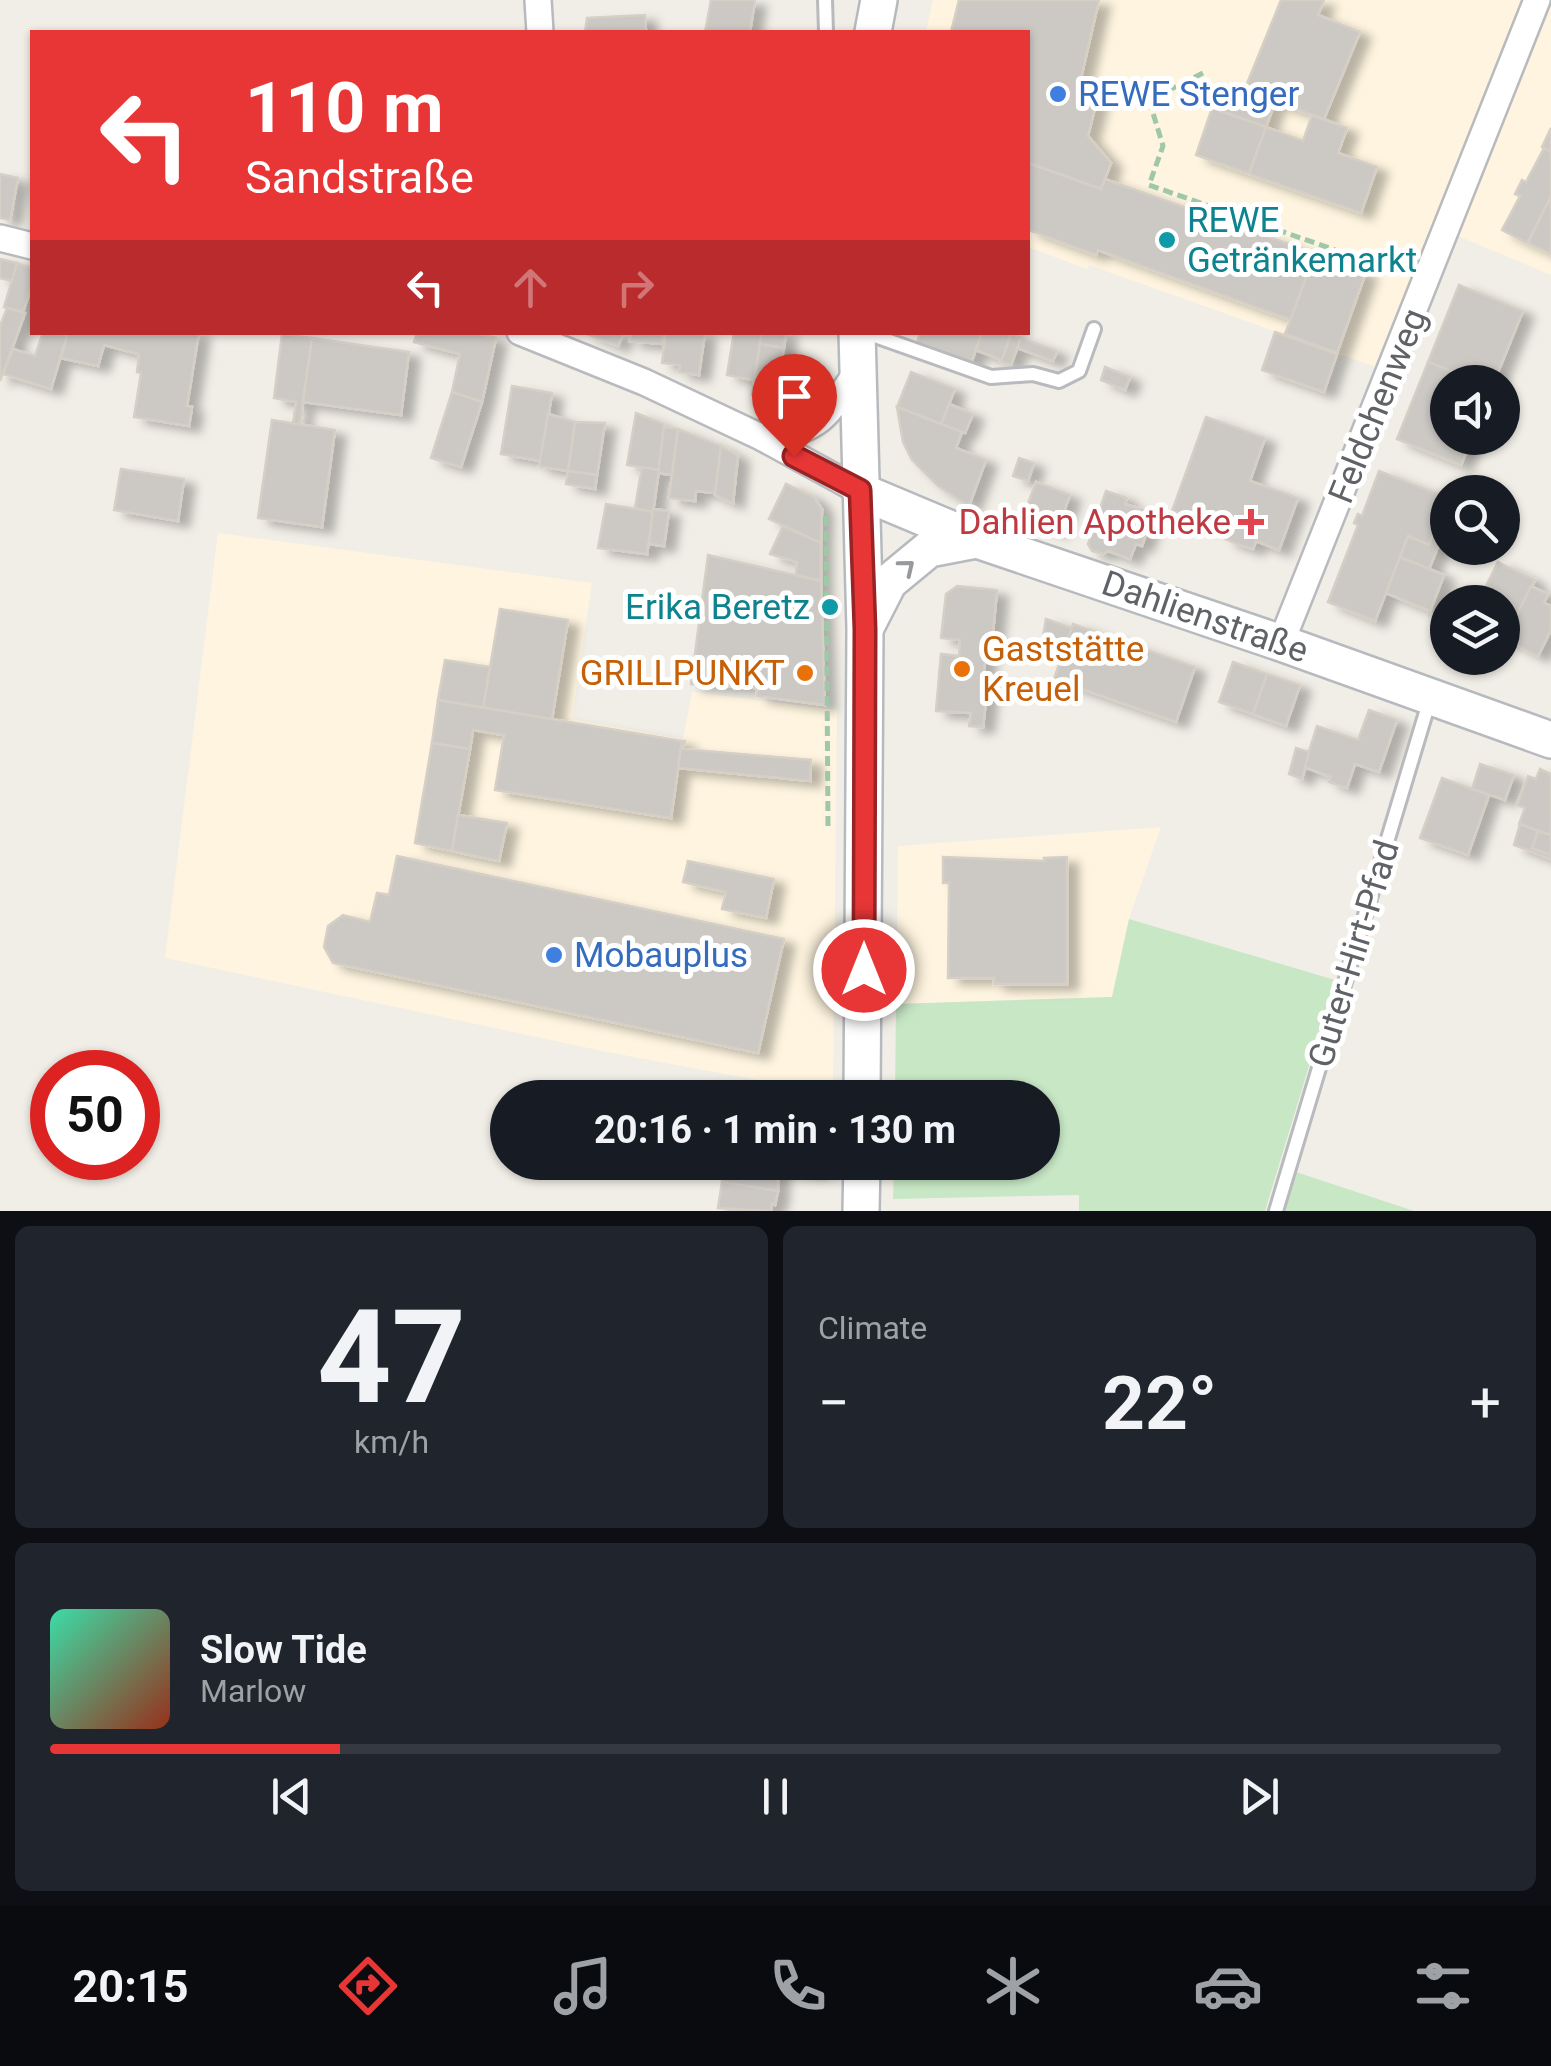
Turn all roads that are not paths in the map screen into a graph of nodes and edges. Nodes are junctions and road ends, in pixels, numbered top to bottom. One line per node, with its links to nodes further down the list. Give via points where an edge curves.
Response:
1 (538, 0): 5 (street)
2 (825, 0): 6 (lane)
3 (880, 0): 7 (main road)
4 (1538, 0): 19 (street, Feldchenweg)
5 (540, 30)
6 (826, 30)
7 (874, 30)
8 (0, 238): 9 (street)
9 (30, 246)
10 (1094, 329): 13 (lane, via 1078,371 1059,381 1033,374 991,376)
11 (527, 335): 15 (street)
12 (860, 335): 14 (main road)
13 (869, 335)
14 (858, 372): 15 (street, via 826,415 801,433); 16 (main road)
15 (762, 438): 16 (street)
16 (860, 490): 17 (main road, Dahlienstraße); 18 (main road)
17 (977, 540): 18 (main road, one-way to 17, via 889,582 929,549); 19 (main road, Dahlienstraße)
18 (865, 629): 22 (main road)
19 (1282, 644): 20 (main road, Dahlienstraße)
20 (1431, 696): 21 (main road, Dahlienstraße); 25 (lane, Guter-Hirt-Pfad)
21 (1551, 740)
22 (862, 1080)
23 (862, 1180): 24 (main road)
24 (861, 1211)
25 (1276, 1211)

